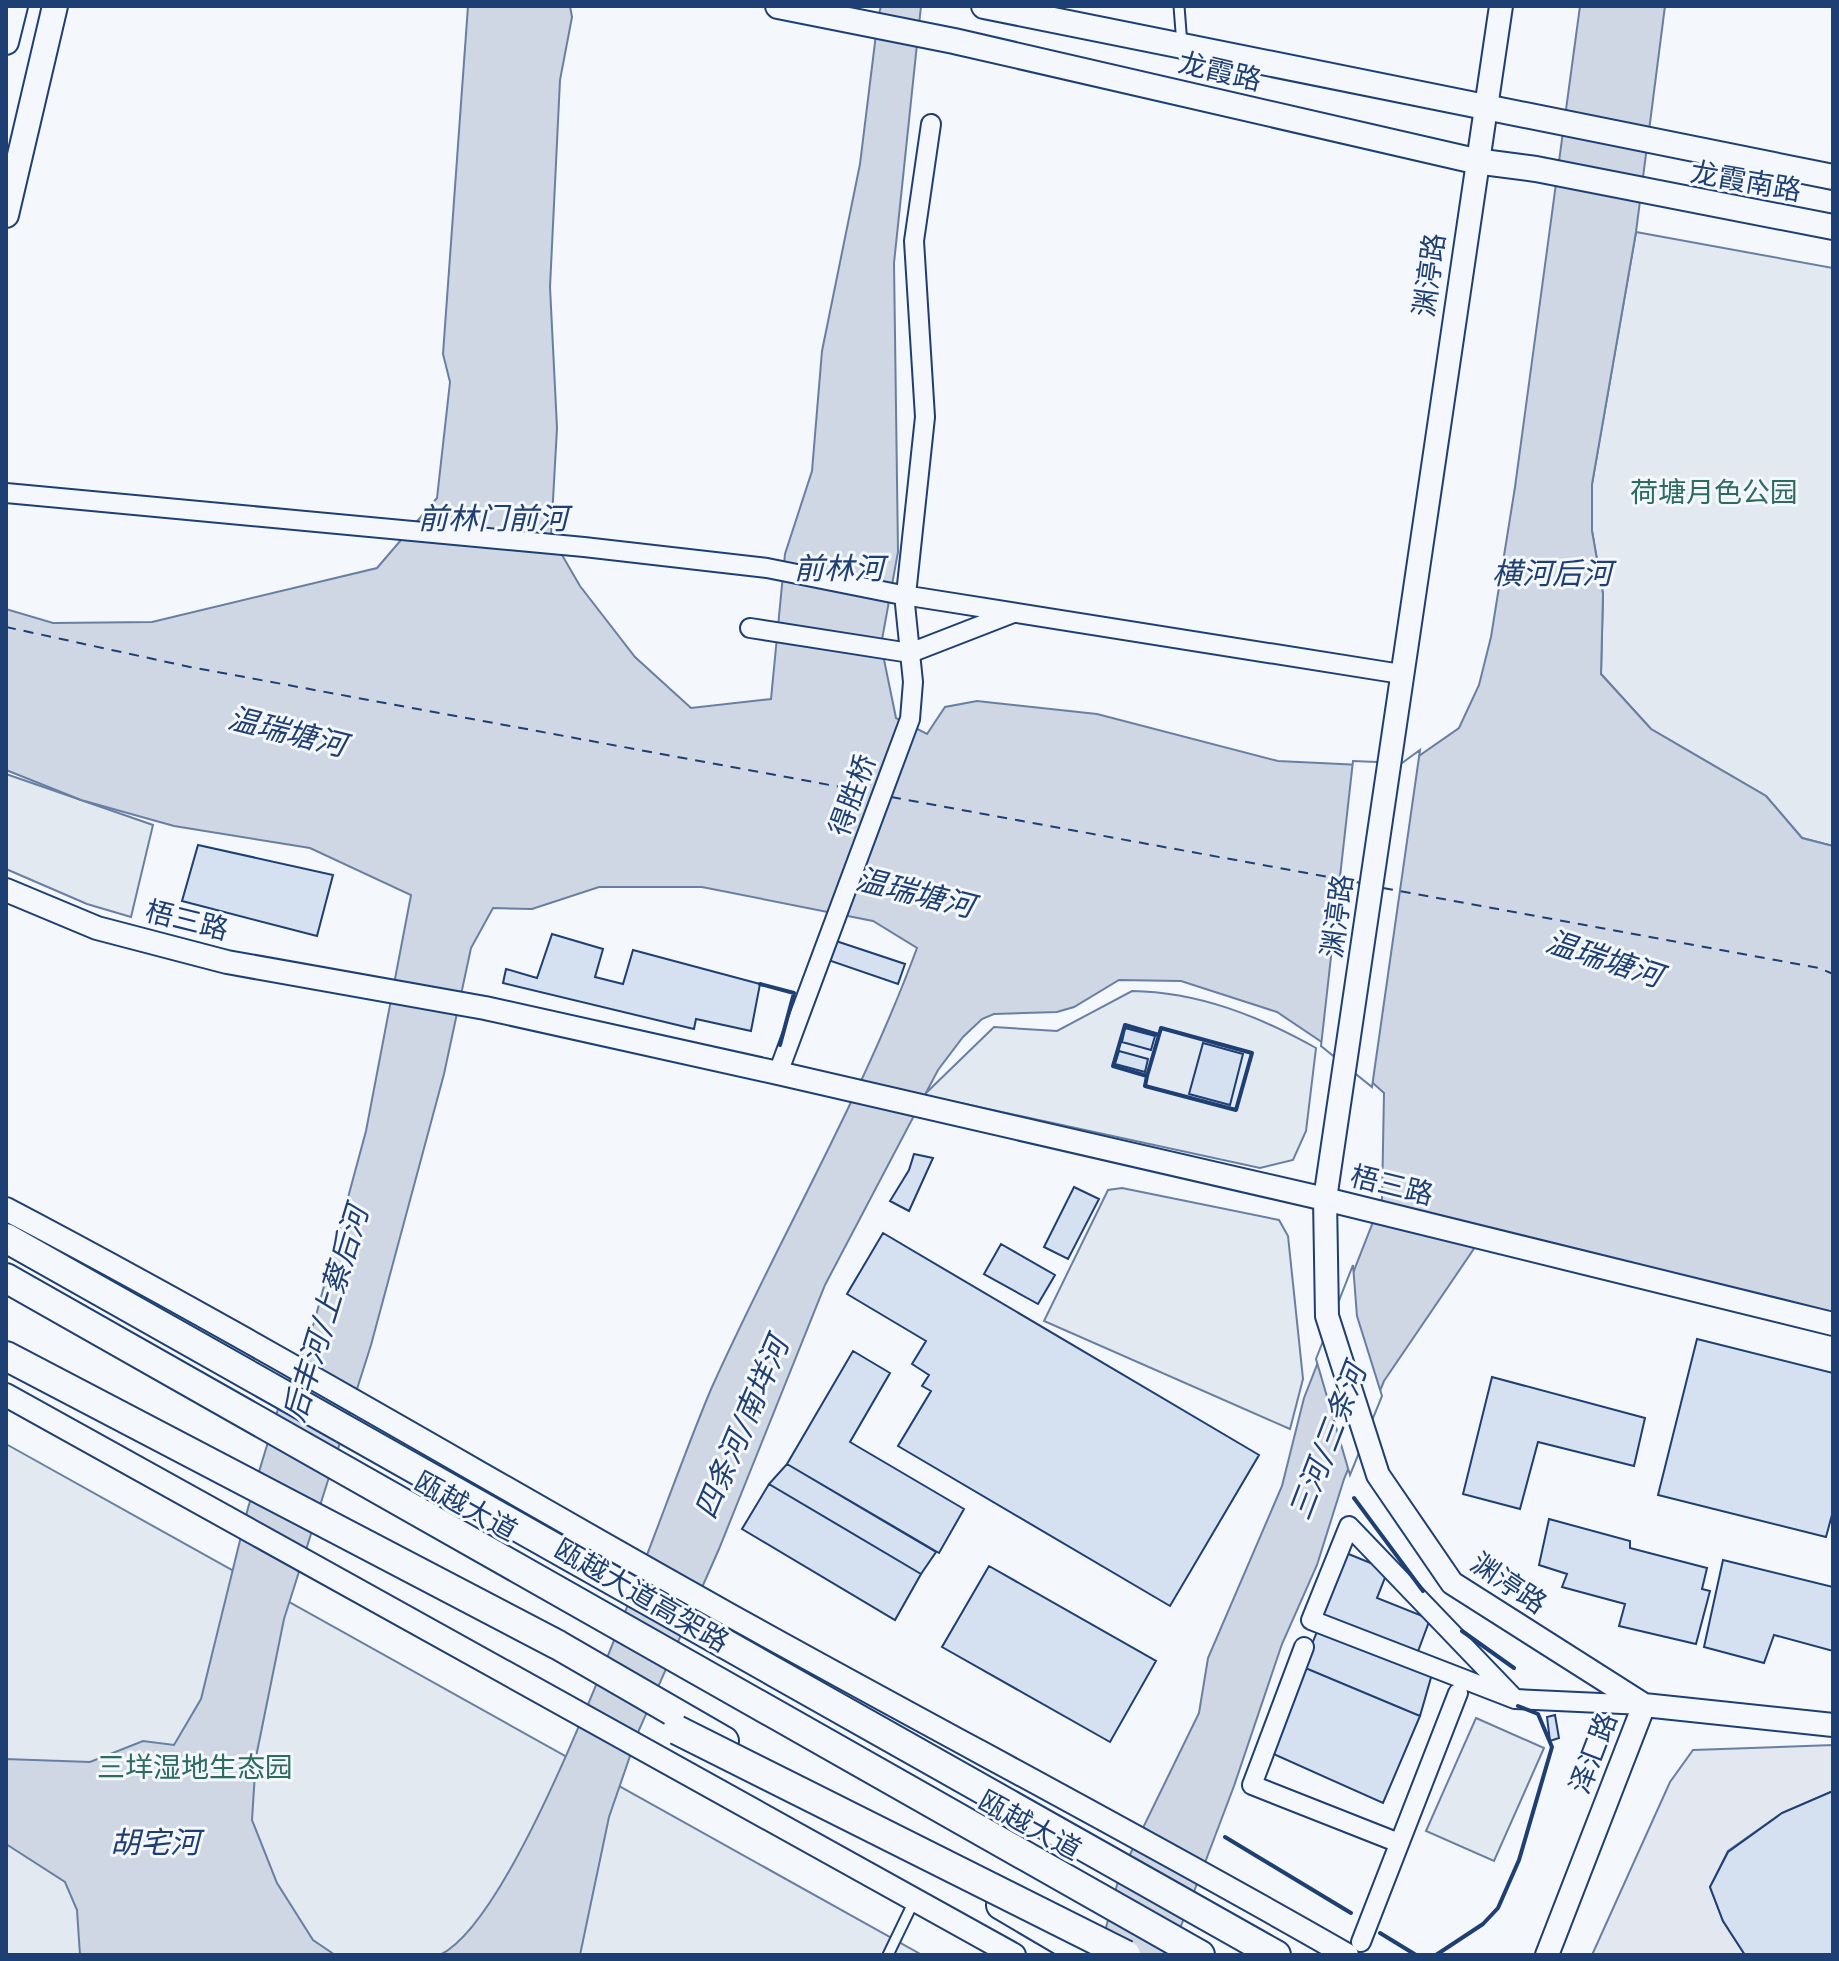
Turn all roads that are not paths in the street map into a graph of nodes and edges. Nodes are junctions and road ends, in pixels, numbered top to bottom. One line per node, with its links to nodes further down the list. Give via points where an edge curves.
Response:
1 (15, 6): 7 (main road)
2 (55, 6): 15 (main road)
3 (778, 6): 12 (main road, 龙霞路, via 954,41)
4 (984, 6): 8 (main road, 龙霞路)
5 (1179, 6): 8 (lane)
6 (1501, 6): 9 (street, 渊渟路)
7 (6, 42)
8 (1182, 45): 9 (main road, 龙霞路)
9 (1485, 105): 11 (main road, 龙霞路); 12 (street, 渊渟路)
10 (931, 124): 18 (street, via 914,241 925,417)
11 (1659, 143): 13 (main road, 龙霞南路)
12 (1475, 161): 14 (main road, 龙霞路); 22 (street, 渊渟路)
13 (1833, 177)
14 (1648, 193): 16 (main road, 龙霞南路)
15 (6, 215)
16 (1833, 227)
17 (6, 493): 18 (street, via 584,547 767,568)
18 (902, 594): 19 (street); 21 (street)
19 (1015, 612): 21 (street); 22 (street)
20 (750, 628): 21 (street)
21 (910, 653): 24 (street, 得胜桥, via 910,719)
22 (1401, 674): 25 (street, 渊渟路)
23 (6, 890): 24 (street, 梧三路, via 97,928 227,962 485,1008)
24 (778, 1073): 25 (street, 梧三路)
25 (1325, 1199): 30 (street, 梧三路); 39 (street, 渊渟路, via 1327,1316 1378,1475 1452,1583)
26 (6, 1209): 43 (street, via 1118,1829)
27 (6, 1238): 50 (highway, 瓯越大道高架路)
28 (6, 1247): 49 (highway, 瓯越大道)
29 (6, 1278): 48 (highway, 瓯越大道高架路)
30 (1833, 1324)
31 (6, 1356): 34 (highway)
32 (6, 1372): 34 (highway)
33 (6, 1395): 34 (street)
34 (228, 1493): 36 (highway, via 334,1538); 42 (street, via 325,1571)
35 (1304, 1647): 41 (street, via 1252,1785)
36 (554, 1654): 44 (highway, via 678,1713); 47 (highway, bridge)
37 (1458, 1693): 41 (street)
38 (1515, 1699): 38 (street, via 1311,1620 1349,1526 1382,1560); 39 (street)
39 (1644, 1705): 40 (street, 泽汇路); 51 (street, 泽汇路)
40 (1833, 1725)
41 (1399, 1843): 43 (street)
42 (915, 1899): 45 (lane); 46 (street)
43 (1354, 1948)
44 (1078, 1951)
45 (888, 1955)
46 (1014, 1955)
47 (1126, 1955)
48 (1200, 1955)
49 (1259, 1955)
50 (1276, 1955)
51 (1547, 1955)

